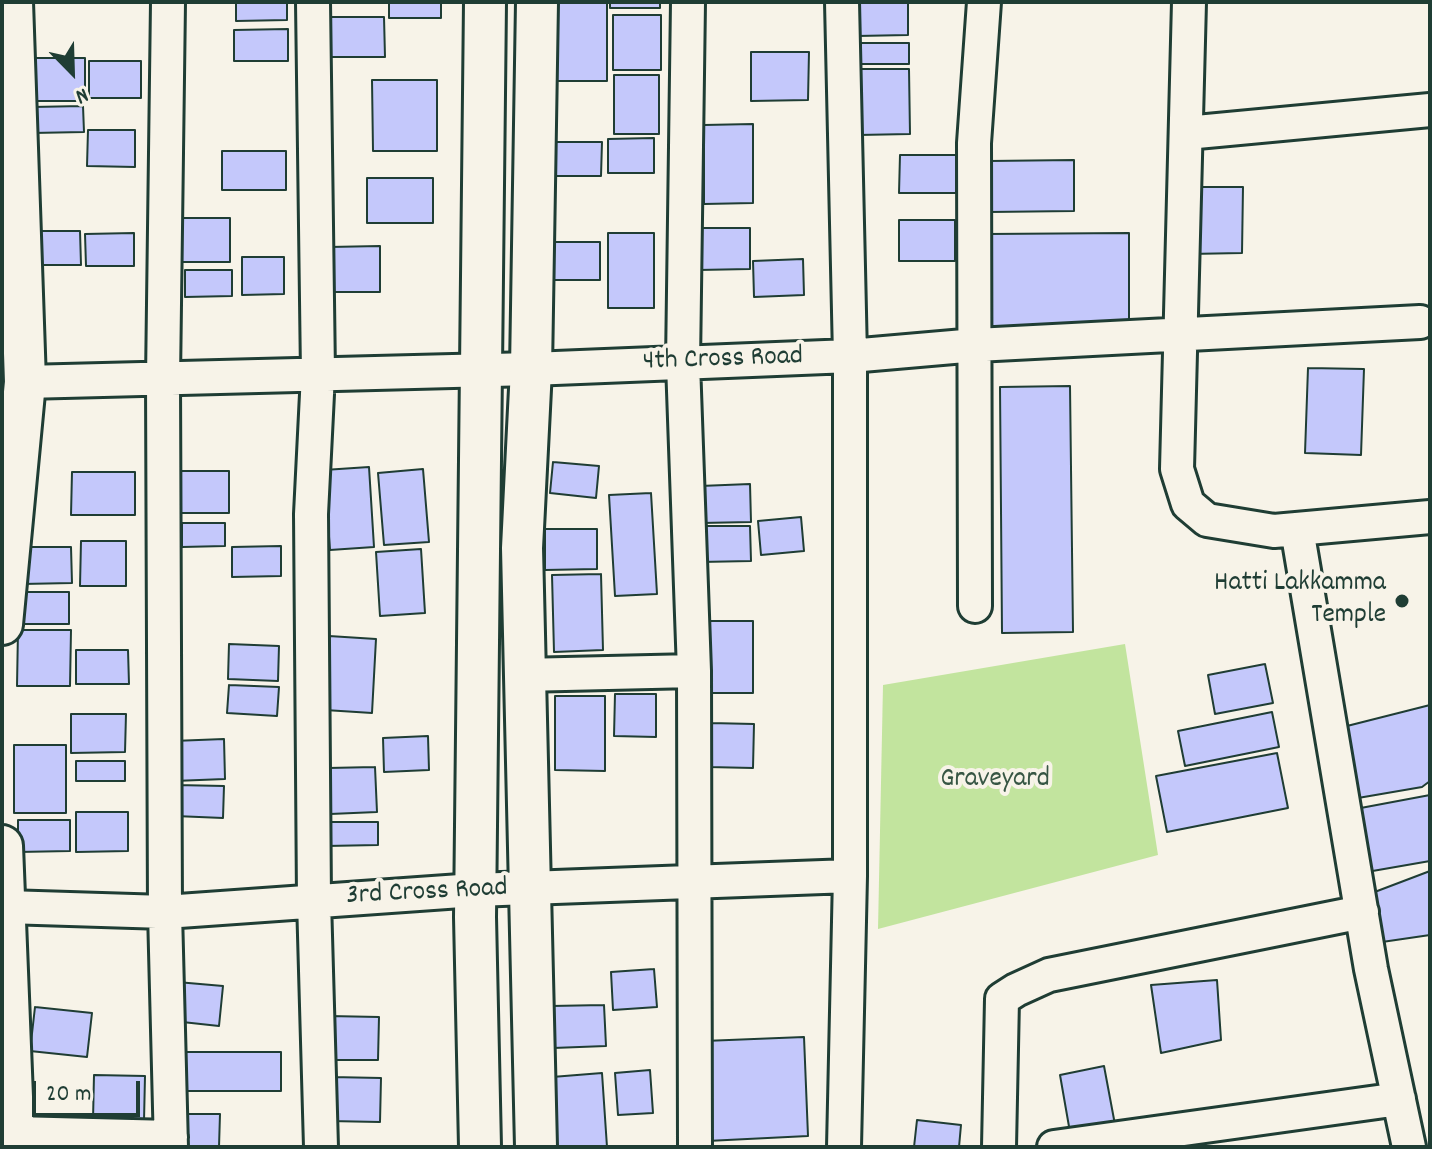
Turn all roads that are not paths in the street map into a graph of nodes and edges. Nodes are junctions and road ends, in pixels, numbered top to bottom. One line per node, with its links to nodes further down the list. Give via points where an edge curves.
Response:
1 (12, 2): 21 (street)
2 (168, 2): 20 (street)
3 (313, 2): 19 (street)
4 (485, 2): 18 (street)
5 (537, 2): 17 (street)
6 (688, 2): 16 (street)
7 (842, 2): 15 (street)
8 (984, 2): 14 (street, via 974,143)
9 (1189, 2): 11 (street)
10 (1430, 110): 11 (street)
11 (1186, 133): 13 (street)
12 (1420, 322): 13 (street, 4th Cross Road)
13 (1181, 333): 14 (street, 4th Cross Road); 23 (street, via 1177,469 1188,504 1207,520 1274,531)
14 (976, 345): 15 (street, 4th Cross Road); 24 (street)
15 (850, 356): 16 (street, 4th Cross Road); 29 (street)
16 (683, 363): 17 (street, 4th Cross Road); 26 (street)
17 (531, 369): 18 (street, 4th Cross Road); 27 (street)
18 (480, 370): 19 (street, 4th Cross Road); 32 (street)
19 (318, 374): 20 (street, 4th Cross Road); 33 (street, via 311,514)
20 (163, 379): 21 (street, 4th Cross Road); 35 (street)
21 (25, 382): 25 (street)
22 (1430, 517): 23 (street)
23 (1297, 529): 36 (street)
24 (975, 606)
25 (2, 624)
26 (694, 671): 27 (street); 30 (street)
27 (522, 675): 31 (street)
28 (2, 846): 34 (street)
29 (850, 876): 30 (street, 3rd Cross Road); 44 (street)
30 (693, 882): 31 (street, 3rd Cross Road); 43 (street)
31 (530, 889): 32 (street, 3rd Cross Road); 42 (street)
32 (475, 890): 33 (street, 3rd Cross Road); 41 (street)
33 (314, 900): 35 (street, 3rd Cross Road); 40 (street)
34 (6, 907): 35 (street, 3rd Cross Road); 38 (street)
35 (165, 912): 39 (street)
36 (1362, 912): 37 (street); 45 (street, via 1049,975 1002,999)
37 (1399, 1099): 46 (street); 47 (street)
38 (14, 1140): 39 (street)
39 (171, 1142)
40 (321, 1147)
41 (480, 1147)
42 (536, 1147)
43 (695, 1147)
44 (844, 1147)
45 (999, 1147)
46 (1054, 1147)
47 (1409, 1147)

